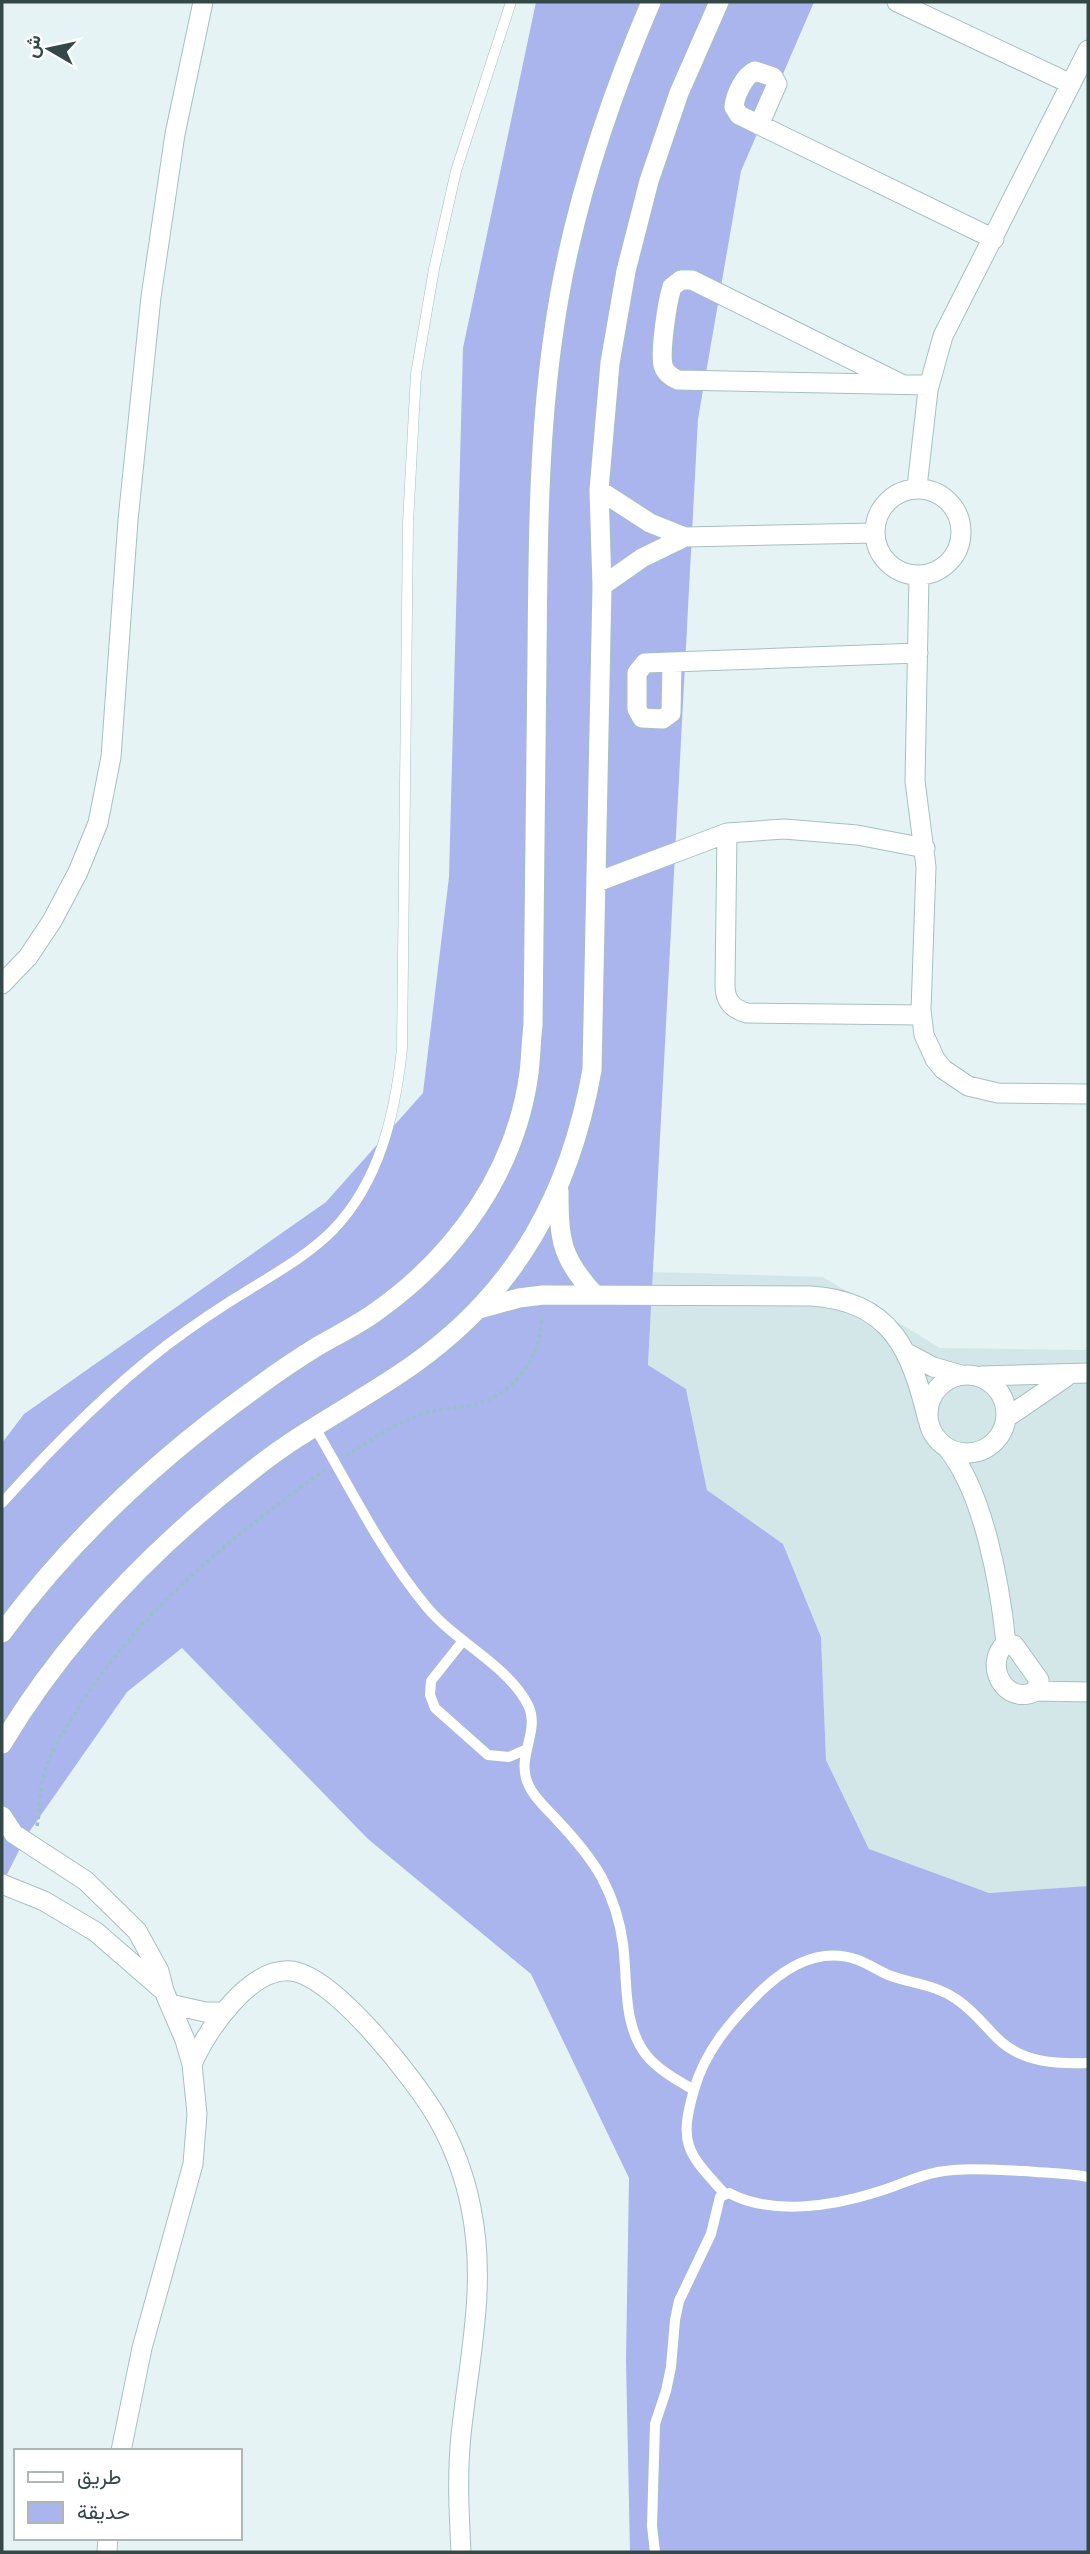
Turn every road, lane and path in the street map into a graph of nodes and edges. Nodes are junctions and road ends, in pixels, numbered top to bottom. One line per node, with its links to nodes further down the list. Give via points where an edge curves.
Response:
1 (203, 2): 23 (street, via 173,148 151,298 134,447 111,757 98,823 51,921 28,957)
2 (511, 2): 40 (lane, via 456,171 416,374 408,523 404,1012 397,1096 385,1143 346,1216 332,1231 293,1263 180,1335 113,1388)
3 (651, 2): 41 (street, via 596,148 554,328 538,513 533,1025 529,1074 501,1167 478,1210 449,1249 414,1283 257,1387 149,1473 51,1573)
4 (719, 2): 13 (street, via 649,181 626,271 610,363)
5 (897, 2): 7 (street)
6 (1088, 50): 7 (street)
7 (1072, 84): 9 (street)
8 (759, 125): 9 (street)
9 (994, 239): 11 (street, via 943,336)
10 (901, 384): 10 (street, via 678,380 662,363 671,287 692,280); 11 (street)
11 (929, 385): 12 (street)
12 (917, 487): 14 (street, via 895,494 879,510); 16 (street, via 939,493 956,509 962,531 957,553 941,570)
13 (599, 490): 15 (street, via 650,523); 17 (street)
14 (874, 533): 15 (street); 16 (street, via 880,555 896,571)
15 (685, 537): 17 (street, via 642,558)
16 (919, 576): 18 (street)
17 (602, 586): 22 (street)
18 (918, 653): 19 (street); 21 (street, via 915,781)
19 (672, 662)
20 (727, 833): 21 (street, via 784,829); 22 (street); 24 (street, via 724,985 733,1007 747,1013)
21 (925, 848): 24 (street)
22 (597, 882): 26 (street, via 592,1070 584,1112)
23 (2, 984)
24 (921, 1015): 25 (street, via 923,1035 935,1059 968,1086 998,1093)
25 (1088, 1094)
26 (559, 1188): 28 (street, via 565,1253); 29 (street, via 523,1251)
27 (543, 1295): 28 (street); 29 (street); 38 (path, via 539,1342 523,1374 510,1386 480,1403 444,1407 406,1420)
28 (594, 1295): 30 (street, via 844,1300 874,1315)
29 (479, 1309): 35 (street, via 414,1364)
30 (907, 1353): 32 (street, via 933,1367); 34 (street)
31 (1079, 1374): 32 (street); 33 (street)
32 (970, 1376): 33 (street, via 994,1385 1004,1400); 34 (street, via 947,1380 935,1391)
33 (1006, 1418): 36 (street, via 1001,1434)
34 (928, 1420): 37 (street, via 938,1441)
35 (314, 1426): 38 (lane); 46 (street, via 257,1466 162,1547 62,1659)
36 (989, 1447): 37 (street, via 968,1453); 39 (street)
37 (948, 1449): 39 (street)
38 (335, 1462): 42 (lane, via 394,1565 435,1617); 49 (path, via 222,1550 113,1660 52,1752)
39 (975, 1498): 43 (street, via 999,1589)
40 (2, 1503)
41 (2, 1633)
42 (462, 1642): 47 (lane, via 499,1669 527,1703 532,1724); 47 (lane, via 431,1681 435,1708 488,1755 509,1757)
43 (1006, 1643): 44 (street, via 1014,1645 1039,1680); 44 (street, via 998,1653 997,1676 1013,1693)
44 (1036, 1691): 45 (street)
45 (1088, 1692)
46 (2, 1744)
47 (527, 1749): 55 (lane, via 528,1785 593,1862 612,1900 622,1936 631,2023 637,2040 659,2068)
48 (2, 1816): 49 (street, via 14,1834)
49 (31, 1845): 51 (street, via 86,1881 137,1931 152,1955)
50 (2, 1884): 51 (street, via 44,1901 96,1932)
51 (167, 1998): 52 (street, via 205,2011); 54 (street)
52 (224, 2012): 54 (street); 59 (street, via 270,1973 294,1971 315,1980 348,2008 401,2066 452,2148 471,2209 479,2273 459,2463)
53 (1088, 2063): 55 (lane, via 1032,2059 1000,2041 967,2006 939,1989 888,1975 850,1958 824,1955 788,1969 745,2006 718,2038)
54 (192, 2064): 58 (street, via 197,2114 193,2164 142,2348)
55 (694, 2090): 57 (lane, via 685,2136 698,2164)
56 (1088, 2177): 57 (lane, via 959,2170 918,2177 855,2198 804,2205 769,2205)
57 (724, 2193): 60 (lane, via 711,2234 679,2301 666,2391 654,2424)
58 (121, 2449)
59 (461, 2552)
60 (655, 2552)

